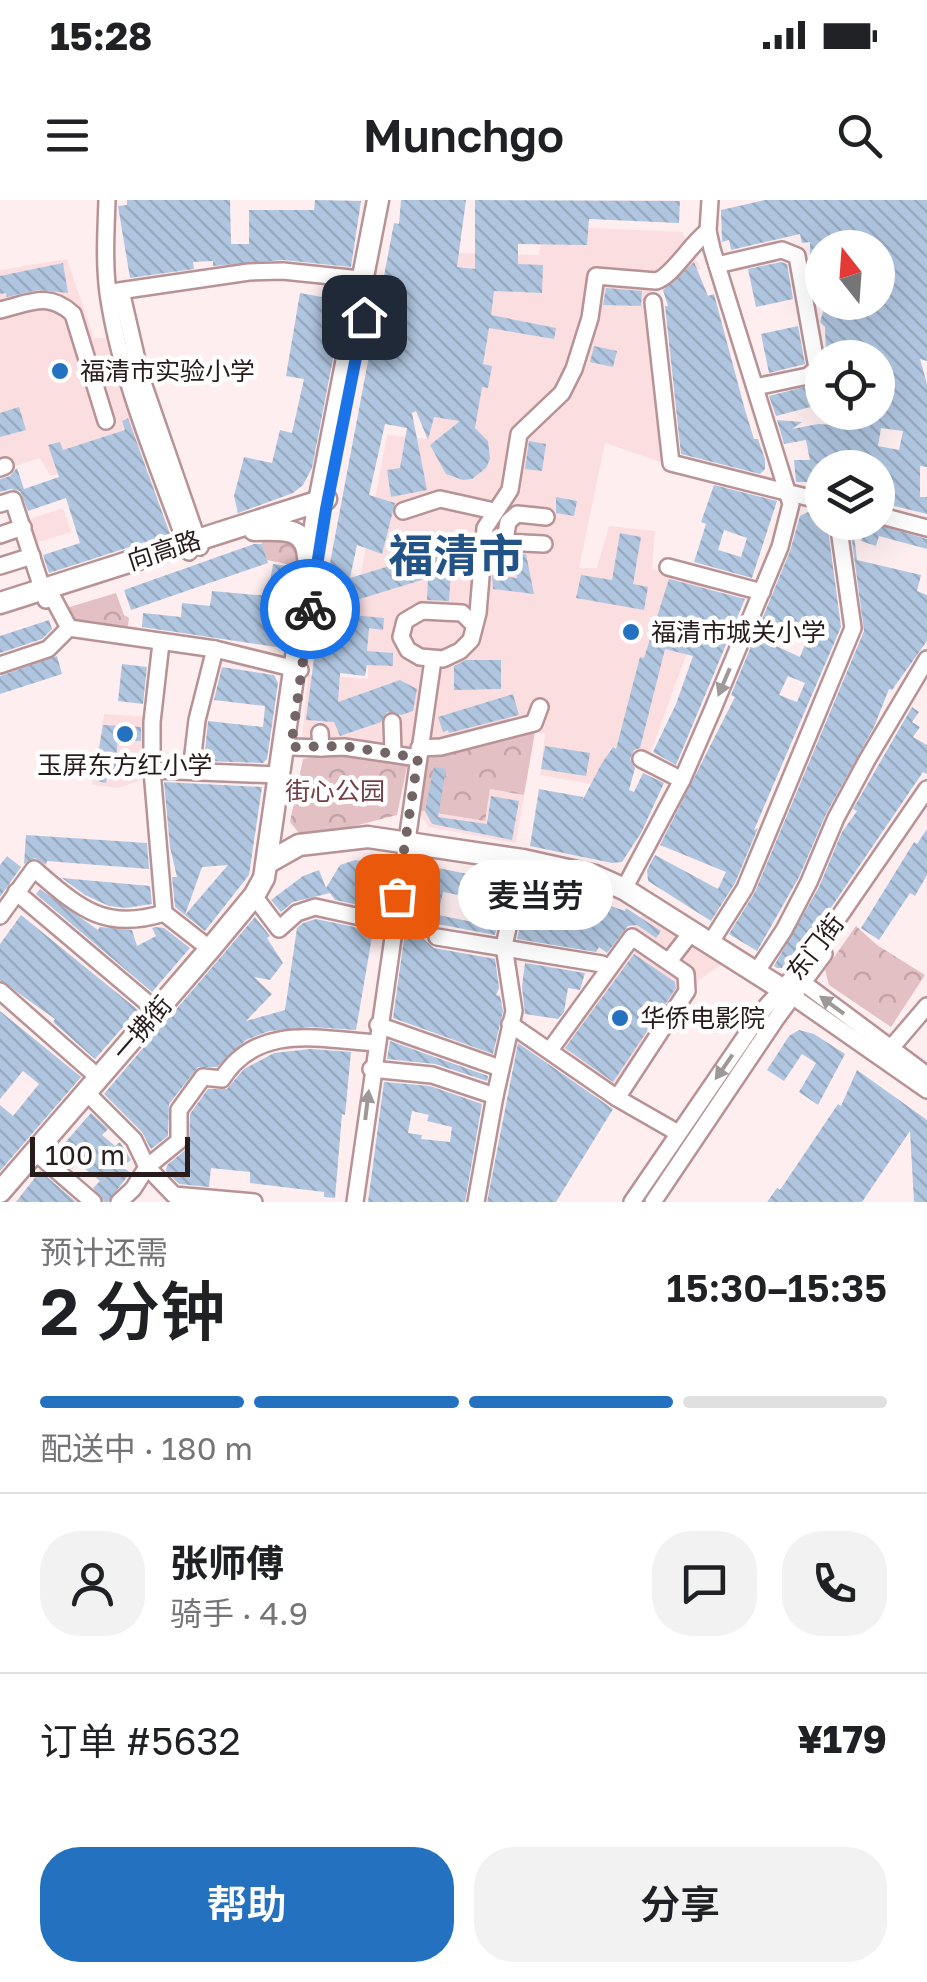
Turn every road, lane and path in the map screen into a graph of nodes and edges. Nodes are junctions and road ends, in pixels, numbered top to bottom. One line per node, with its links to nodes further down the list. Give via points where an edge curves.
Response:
1 (107, 200): 8 (street)
2 (378, 200): 7 (main road)
3 (387, 200): 18 (main road)
4 (710, 200): 5 (street)
5 (708, 231): 6 (street); 20 (street, via 666,278 596,276 574,370 562,392 519,434 510,490)
6 (717, 265): 12 (street); 12 (street, via 782,250 797,256 817,368 808,376)
7 (360, 282): 8 (street, via 283,270); 18 (main road)
8 (115, 296): 11 (street); 31 (street)
9 (654, 302): 15 (street, via 671,462)
10 (0, 310): 13 (street, via 60,302 74,314)
11 (129, 380): 13 (street); 31 (street)
12 (755, 387): 15 (street)
13 (97, 388): 14 (street)
14 (106, 421)
15 (790, 492): 16 (street); 36 (street, via 780,547)
16 (805, 496)
17 (0, 504): 23 (street, via 13,500)
18 (322, 505): 25 (main road, 向高路); 31 (main road, 向高路); 33 (main road); 47 (main road)
19 (403, 510): 20 (street, via 440,499)
20 (494, 512): 29 (street)
21 (546, 517): 27 (street, via 518,514 508,522)
22 (895, 520): 24 (street)
23 (23, 527): 26 (street); 32 (street)
24 (927, 528)
25 (254, 530): 31 (main road, 向高路); 33 (main road, 向高路, via 298,533)
26 (0, 535)
27 (505, 540): 29 (street); 30 (street)
28 (841, 540): 72 (street, via 853,628 745,888)
29 (484, 541): 40 (street)
30 (544, 544)
31 (193, 545): 37 (main road, 向高路)
32 (32, 556): 34 (street); 37 (street)
33 (308, 564): 47 (main road)
34 (0, 566)
35 (668, 568): 36 (street)
36 (762, 592): 57 (street, one-way to 57)
37 (47, 596): 38 (main road, 向高路); 39 (main road, 向高路); 41 (street)
38 (0, 604)
39 (0, 615)
40 (473, 624): 45 (street, via 471,640 460,651); 45 (street, via 450,612 422,611 405,621 404,645)
41 (69, 628): 42 (street); 46 (street, via 48,649)
42 (161, 643): 43 (street); 54 (street)
43 (215, 648): 47 (street); 55 (street)
44 (927, 659): 77 (street)
45 (433, 660): 52 (street)
46 (0, 664)
47 (297, 669): 50 (main road); 56 (main road, 一拂街)
48 (540, 707): 52 (street, via 534,723)
49 (392, 722): 51 (street)
50 (291, 747): 51 (street, via 321,740); 61 (main road, via 282,835)
51 (394, 753): 52 (street)
52 (419, 753): 60 (street)
53 (641, 758): 57 (street)
54 (152, 770): 55 (street); 67 (street)
55 (191, 771): 56 (street)
56 (278, 775): 62 (main road, 一拂街)
57 (682, 780): 64 (street)
58 (927, 789): 78 (street, 东门街)
59 (927, 802): 78 (street, 东门街)
60 (405, 842): 61 (main road, via 345,837); 62 (main road, via 320,852 284,864); 63 (main road); 69 (street)
61 (293, 848): 62 (main road)
62 (270, 856): 66 (main road, 一拂街)
63 (523, 860): 64 (main road); 73 (street)
64 (624, 889): 70 (main road)
65 (16, 892): 67 (street, via 34,869 100,918 137,921); 68 (street); 81 (street)
66 (254, 896): 69 (street, via 279,929 314,906); 74 (main road, 一拂街)
67 (164, 913): 74 (street)
68 (0, 916)
69 (392, 924): 83 (street)
70 (690, 934): 72 (main road); 75 (street)
71 (437, 938): 73 (street)
72 (709, 945): 77 (main road)
73 (504, 946): 76 (street); 82 (street)
74 (210, 950): 81 (main road, 一拂街)
75 (669, 961): 86 (street, via 632,937); 93 (street, via 686,974 687,991)
76 (602, 964)
77 (755, 974): 78 (main road)
78 (793, 987): 85 (street, one-way to 78); 91 (street); 94 (street, 东门街, one-way to 94, via 764,1010); 105 (street, 东门街)
79 (0, 991): 90 (street)
80 (927, 1006): 85 (street)
81 (157, 1011): 90 (main road, 一拂街)
82 (510, 1024): 86 (street); 87 (street)
83 (378, 1025): 84 (street); 87 (street)
84 (375, 1043): 88 (street); 96 (street, via 280,1038 255,1046 222,1080 203,1077 180,1110 179,1142)
85 (891, 1048): 89 (street)
86 (550, 1050): 93 (street)
87 (500, 1068): 92 (street)
88 (372, 1069): 92 (street, via 432,1076); 102 (street, one-way to 88)
89 (927, 1075)
90 (92, 1085): 95 (main road, 一拂街); 96 (street)
91 (927, 1090)
92 (495, 1096): 103 (street)
93 (617, 1098): 94 (street)
94 (678, 1133): 104 (street, 东门街)
95 (35, 1152): 97 (main road, 一拂街); 99 (street)
96 (147, 1167): 98 (street); 100 (street)
97 (0, 1192)
98 (176, 1198): 101 (street)
99 (93, 1202)
100 (120, 1202)
101 (254, 1202)
102 (354, 1202)
103 (476, 1202)
104 (632, 1202)
105 (653, 1202)

